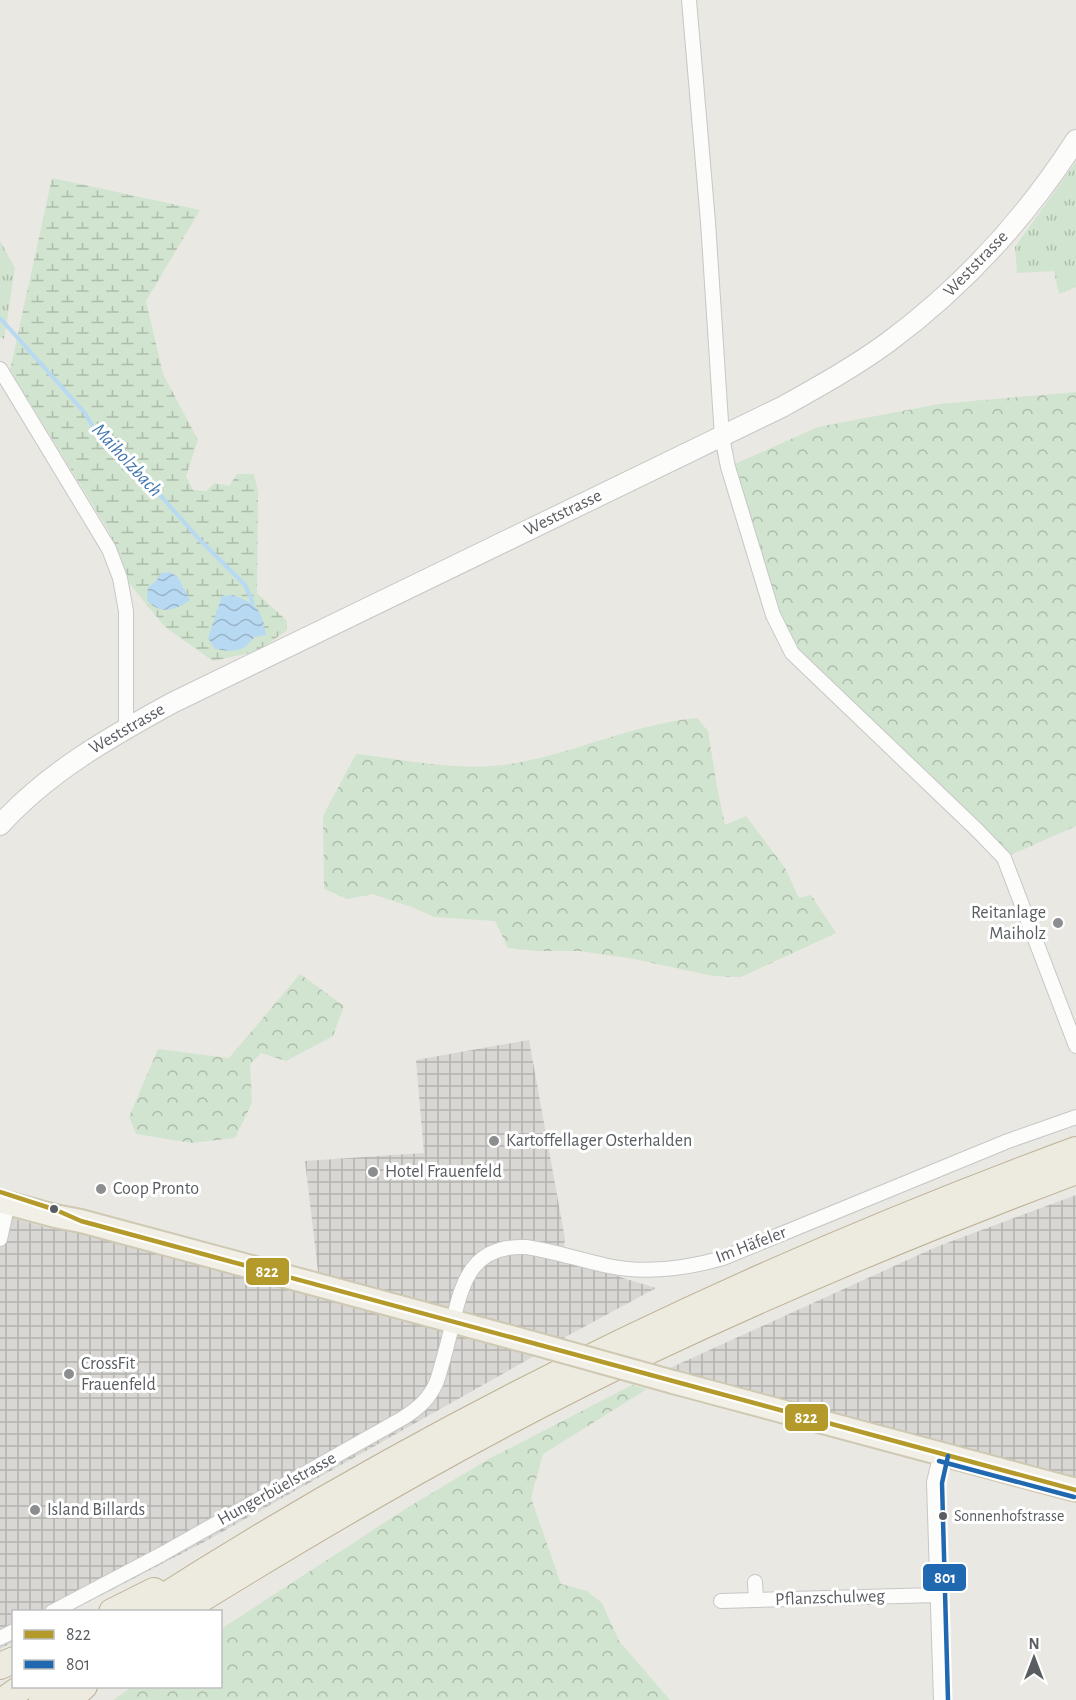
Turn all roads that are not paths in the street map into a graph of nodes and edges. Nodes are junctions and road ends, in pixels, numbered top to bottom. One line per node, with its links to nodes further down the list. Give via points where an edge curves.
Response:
1 (689, 0): 4 (street)
2 (1076, 140): 4 (main road, Weststrasse, via 1002,240 939,302 886,344 829,381)
3 (0, 369): 5 (street, via 108,549 120,578 126,611)
4 (722, 437): 5 (main road, Weststrasse); 7 (street, via 773,615 792,653 1004,858)
5 (126, 728): 6 (main road, Weststrasse, via 49,780)
6 (0, 825)
7 (1076, 1046)
8 (1076, 1117): 13 (street, Im Häfeler, via 697,1265 630,1269 540,1249 502,1248 479,1260 468,1273)
9 (1076, 1150): 16 (highway, via 843,1240 650,1327 429,1440)
10 (1076, 1171): 24 (highway, via 850,1260 597,1376 388,1487)
11 (3, 1199): 12 (street); 13 (main road, via 56,1210 81,1221)
12 (0, 1239)
13 (453, 1322): 14 (main road, bridge); 21 (street, Hungerbüelstrasse, via 432,1392 413,1412 162,1554)
14 (941, 1454): 15 (main road); 18 (street, via 934,1482)
15 (1076, 1490)
16 (238, 1550): 22 (highway); 23 (highway)
17 (755, 1582): 19 (street)
18 (938, 1595): 19 (street, Pflanzschulweg); 31 (street)
19 (756, 1600): 20 (street, Pflanzschulweg)
20 (721, 1601)
21 (54, 1610)
22 (114, 1610)
23 (142, 1610)
24 (182, 1610)
25 (21, 1688): 28 (highway)
26 (60, 1688): 29 (highway)
27 (82, 1688): 30 (highway)
28 (4, 1700)
29 (42, 1700)
30 (68, 1700)
31 (940, 1700)

